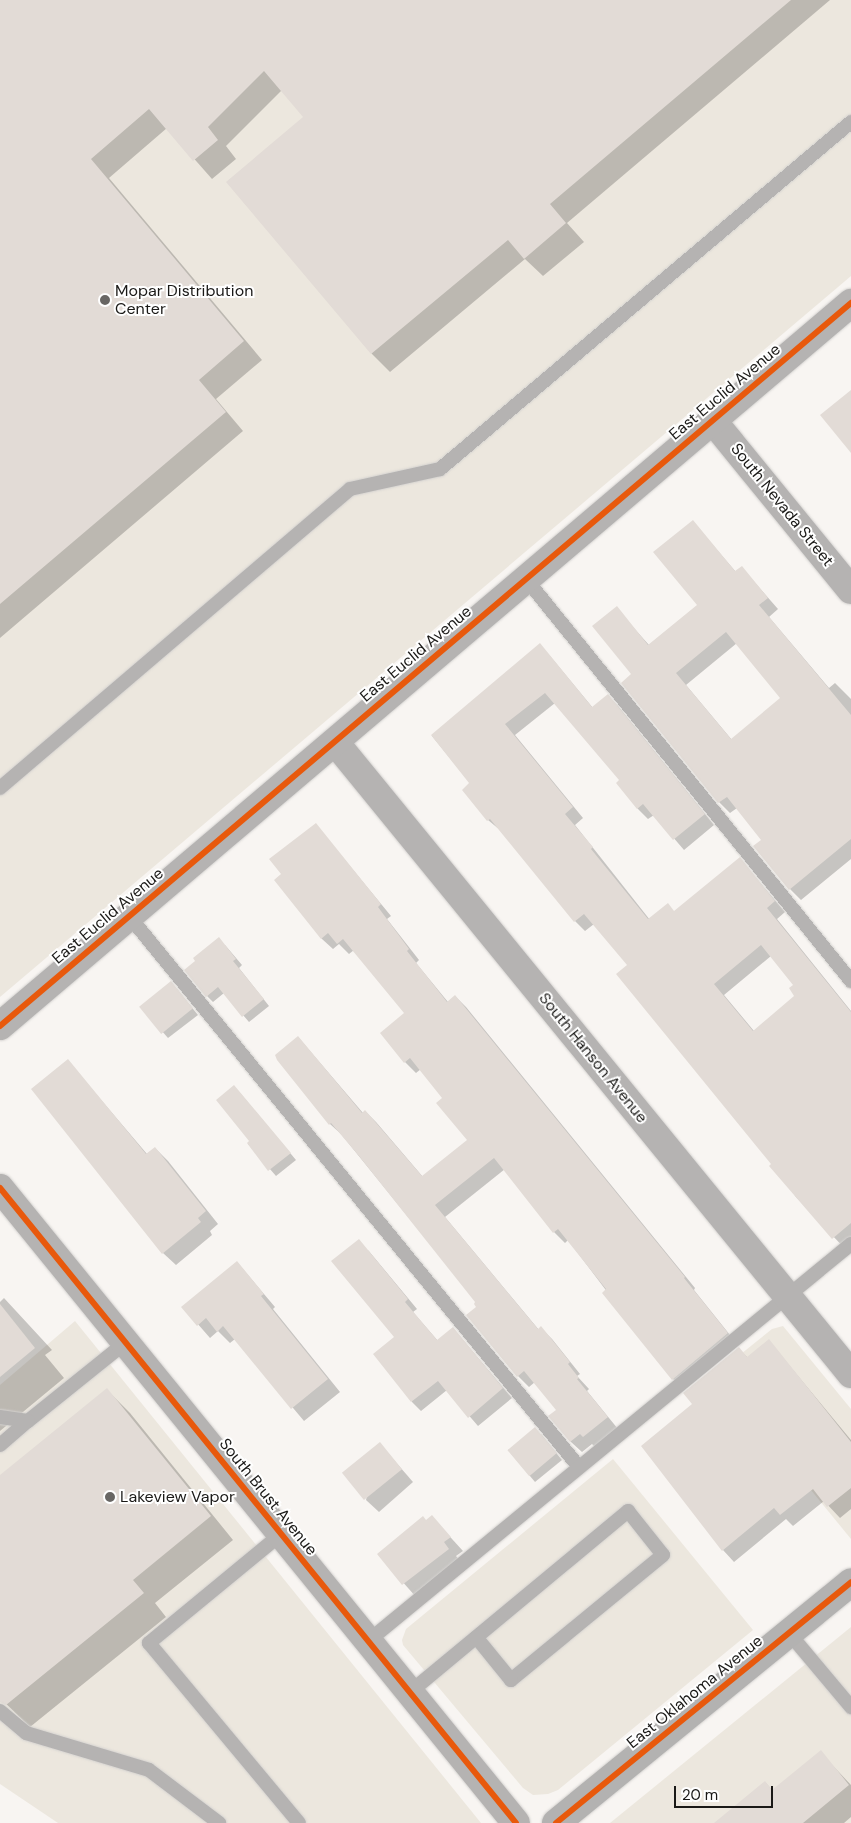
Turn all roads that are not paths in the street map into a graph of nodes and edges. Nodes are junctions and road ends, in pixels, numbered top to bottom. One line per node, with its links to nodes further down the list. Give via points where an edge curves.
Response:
1 (851, 122): 7 (lane, via 440,469 350,489)
2 (851, 303): 3 (street, East Euclid Avenue)
3 (713, 421): 4 (street, East Euclid Avenue); 5 (street, South Nevada Street)
4 (526, 579): 6 (street, East Euclid Avenue); 9 (lane)
5 (851, 590)
6 (335, 742): 8 (street, East Euclid Avenue); 13 (street, South Hanson Avenue)
7 (0, 788)
8 (129, 916): 10 (street, East Euclid Avenue); 19 (lane)
9 (851, 981)
10 (0, 1026)
11 (0, 1188): 14 (street, South Brust Avenue)
12 (851, 1244): 13 (lane)
13 (788, 1296): 15 (street, South Hanson Avenue); 19 (lane)
14 (125, 1343): 17 (lane); 20 (street, South Brust Avenue)
15 (851, 1374)
16 (0, 1417): 17 (lane)
17 (28, 1421): 18 (lane)
18 (0, 1445)
19 (579, 1467): 24 (lane)
20 (280, 1535): 24 (street, South Brust Avenue); 29 (lane, via 149,1643)
21 (851, 1582): 22 (main road, East Oklahoma Avenue)
22 (789, 1633): 26 (lane); 31 (main road, East Oklahoma Avenue)
23 (476, 1637): 23 (lane, via 628,1512 663,1555 511,1680); 25 (lane)
24 (367, 1642): 25 (street, South Brust Avenue)
25 (409, 1693): 30 (street, South Brust Avenue)
26 (851, 1707)
27 (0, 1711): 28 (lane, via 26,1733 149,1770)
28 (219, 1823)
29 (299, 1823)
30 (516, 1823)
31 (556, 1823)

